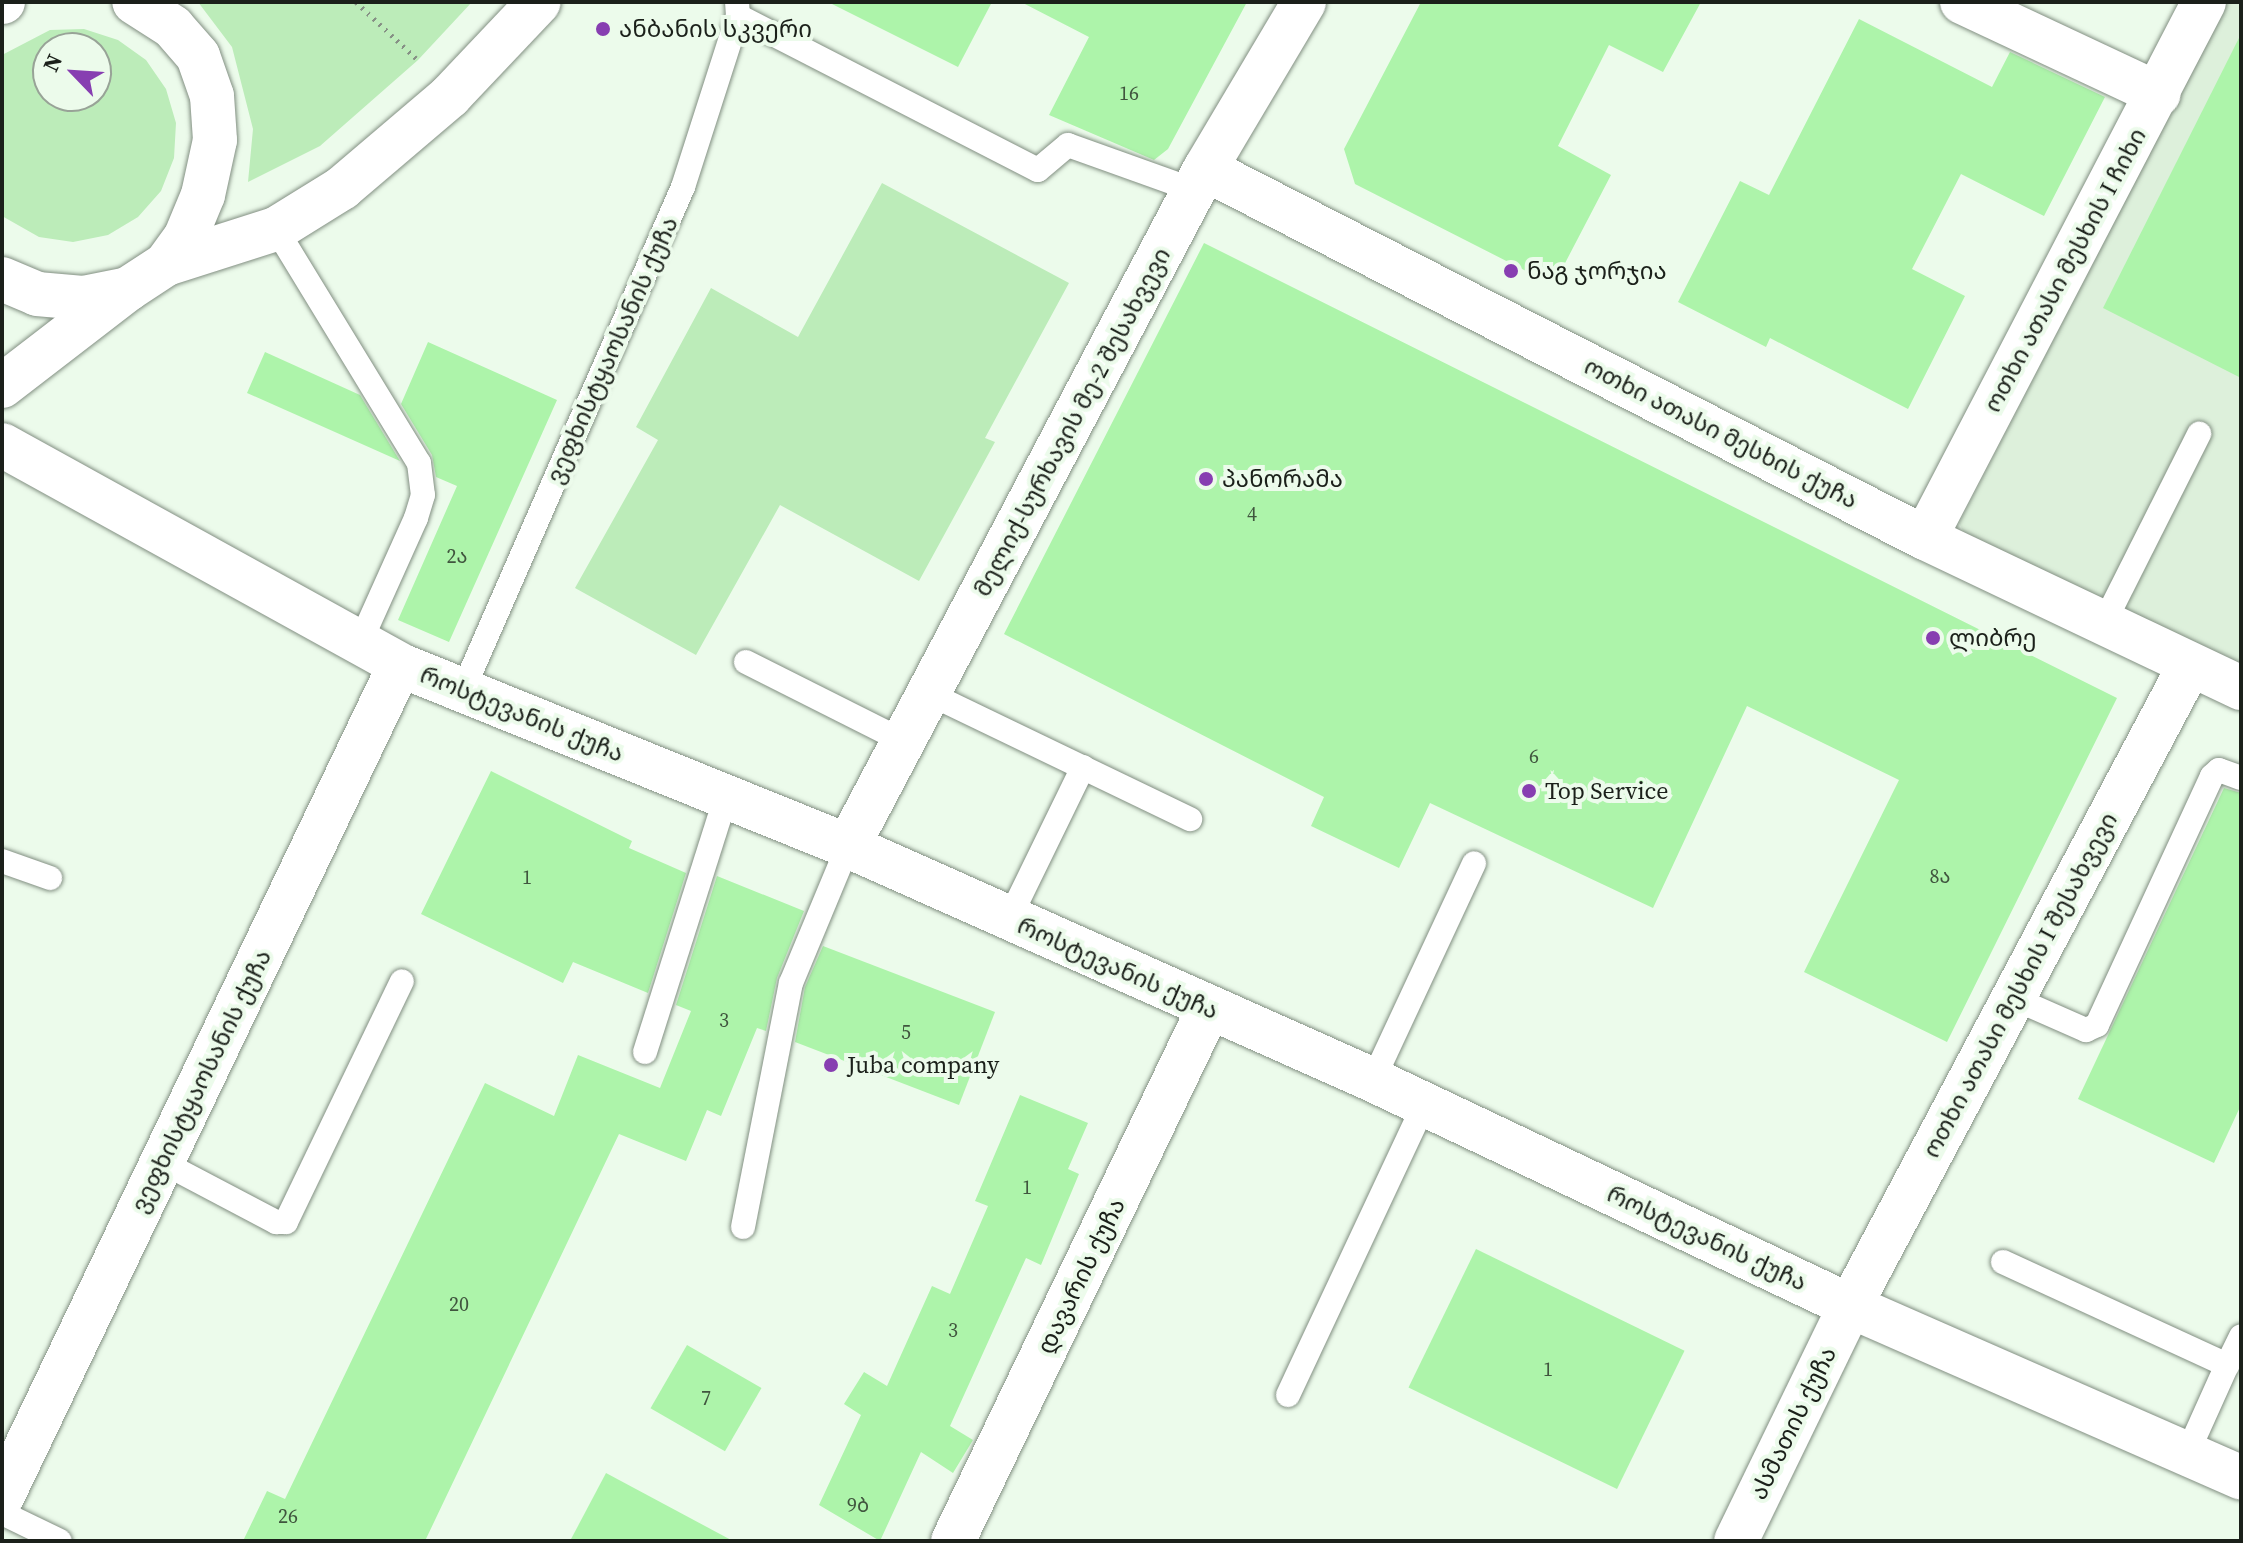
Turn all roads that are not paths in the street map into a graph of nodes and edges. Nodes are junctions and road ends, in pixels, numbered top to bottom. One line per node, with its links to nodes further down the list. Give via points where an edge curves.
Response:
1 (134, 2): 10 (street, via 173,27 198,56 212,96 215,140 203,195 186,236)
2 (539, 2): 9 (street, via 405,136 342,188)
3 (1304, 2): 8 (street, მელიქ-სურხავის მე-2 შესახვევი)
4 (1962, 2): 7 (street)
5 (2204, 2): 7 (street, ოთხი ათასი მესხის I ჩიხი)
6 (737, 9): 8 (lane, via 1038,170 1068,145); 23 (lane, ვეფხისტყაოსანის ქუჩა, via 683,187)
7 (2158, 94): 16 (street, ოთხი ათასი მესხის I ჩიხი)
8 (1199, 180): 16 (street, ოთხი ათასი მესხის ქუჩა); 24 (street, მელიქ-სურხავის მე-2 შესახვევი)
9 (276, 229): 10 (street); 18 (lane, via 419,463 423,495 416,518)
10 (166, 264): 12 (street)
11 (2, 279): 12 (street, via 37,294 83,298)
12 (128, 289): 13 (street)
13 (2, 386)
14 (2199, 434): 17 (lane)
15 (2, 445): 18 (street, როსტევანის ქუჩა)
16 (1925, 538): 17 (street, ოთხი ათასი მესხის ქუჩა)
17 (2104, 623): 21 (street, ოთხი ათასი მესხის ქუჩა)
18 (359, 645): 20 (street, როსტევანის ქუჩა)
19 (746, 662): 25 (lane)
20 (400, 665): 23 (street, როსტევანის ქუჩა); 41 (street, ვეფხისტყაოსანის ქუჩა)
21 (2190, 665): 22 (street, ოთხი ათასი მესხის ქუჩა); 36 (street, ოთხი ათასი მესხის I შესახვევი)
22 (2241, 688)
23 (463, 690): 28 (street, როსტევანის ქუჩა)
24 (928, 693): 25 (street, მელიქ-სურხავის მე-2 შესახვევი); 26 (lane)
25 (903, 741): 30 (street, მელიქ-სურხავის მე-2 შესახვევი)
26 (1083, 767): 29 (lane); 34 (lane)
27 (2241, 778): 36 (lane, via 2219,770 2212,776 2097,1025 2086,1030)
28 (726, 797): 30 (street, როსტევანის ქუჩა); 38 (lane)
29 (1190, 819)
30 (848, 846): 34 (street, როსტევანის ქუჩა); 42 (lane, via 791,983)
31 (2, 861): 33 (lane)
32 (1474, 863): 39 (lane)
33 (50, 878)
34 (1009, 919): 37 (street, როსტევანის ქუჩა)
35 (402, 981): 41 (lane, via 286,1222 276,1222)
36 (2013, 998): 44 (street, ოთხი ათასი მესხის I შესახვევი)
37 (1208, 1010): 39 (street, როსტევანის ქუჩა); 53 (street, დავარის ქუჩა)
38 (645, 1052)
39 (1373, 1080): 40 (street, როსტევანის ქუჩა)
40 (1424, 1105): 44 (street, როსტევანის ქუჩა); 47 (lane)
41 (162, 1162): 50 (street, ვეფხისტყაოსანის ქუჩა)
42 (743, 1227)
43 (2003, 1262): 46 (lane)
44 (1850, 1306): 48 (street, როსტევანის ქუჩა); 54 (street, ასმათის ქუჩა)
45 (2241, 1336): 46 (lane)
46 (2227, 1365): 48 (lane)
47 (1288, 1395)
48 (2187, 1454): 49 (street, როსტევანის ქუჩა)
49 (2241, 1478)
50 (2, 1497)
51 (2, 1513): 52 (lane)
52 (60, 1541)
53 (953, 1541)
54 (1736, 1541)

